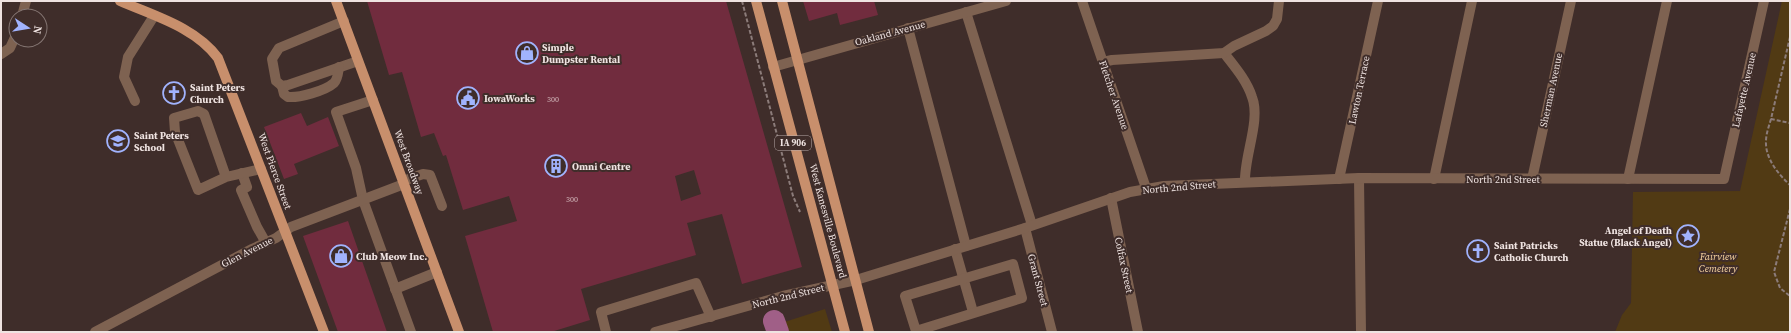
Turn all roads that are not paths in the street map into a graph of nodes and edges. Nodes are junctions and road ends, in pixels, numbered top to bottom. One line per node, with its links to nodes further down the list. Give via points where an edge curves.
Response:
1 (120, 1): 14 (main road, West Pierce Street)
2 (336, 1): 15 (main road, West Broadway)
3 (756, 1): 23 (main road, West Kanesville Boulevard / IA 906)
4 (782, 1): 20 (main road, West Kanesville Boulevard / IA 906)
5 (1006, 1): 13 (street, Oakland Avenue)
6 (1082, 1): 22 (street, Fletcher Avenue)
7 (1280, 1): 18 (street, via 1273,26)
8 (1378, 1): 33 (street, Lawton Terrace)
9 (1472, 1): 32 (street)
10 (1571, 1): 34 (street, Sherman Avenue)
11 (1667, 1): 35 (street)
12 (1764, 1): 36 (street, Lafayette Avenue)
13 (971, 8): 16 (street, Oakland Avenue); 43 (street, Grant Street)
14 (154, 16): 27 (street, via 128,57 124,76); 28 (main road, West Pierce Street, via 187,31 209,46 218,58)
15 (344, 21): 21 (main road, West Broadway); 25 (street, via 279,48 272,59 272,68 276,81)
16 (908, 28): 20 (street, Oakland Avenue); 46 (street)
17 (10, 48): 19 (street)
18 (1224, 53): 22 (street); 37 (street, via 1246,84 1255,108)
19 (1, 54)
20 (797, 60): 23 (street, Oakland Avenue); 50 (main road, West Kanesville Boulevard / IA 906)
21 (358, 61): 24 (street); 26 (main road, West Broadway)
22 (1103, 62): 39 (street, Fletcher Avenue)
23 (773, 67): 51 (main road, West Kanesville Boulevard / IA 906)
24 (339, 68): 25 (street); 25 (street, via 334,83 302,96 288,97 284,94)
25 (282, 86)
26 (373, 100): 38 (main road, West Broadway); 41 (street, via 336,112 356,168)
27 (136, 101)
28 (261, 169): 29 (street); 44 (main road, West Pierce Street)
29 (242, 173): 30 (street); 45 (street, via 248,187 241,190)
30 (226, 177): 30 (street, via 204,114 198,111 174,118 175,132 198,190)
31 (1359, 178): 32 (street, North 2nd Street); 33 (street, North 2nd Street); 66 (street)
32 (1434, 178): 34 (street, North 2nd Street)
33 (1339, 179): 37 (street, North 2nd Street)
34 (1532, 179): 35 (street, North 2nd Street)
35 (1628, 179): 36 (street, North 2nd Street)
36 (1724, 179)
37 (1245, 182): 39 (street, North 2nd Street)
38 (404, 183): 41 (street, Glen Avenue); 42 (street, Glen Avenue, via 423,174 430,174); 48 (main road, West Broadway)
39 (1146, 188): 40 (street, North 2nd Street)
40 (1111, 198): 43 (street, North 2nd Street); 65 (street, Colfax Street)
41 (363, 200): 44 (street, Glen Avenue, via 291,227); 52 (street)
42 (442, 206)
43 (1028, 226): 46 (street, North 2nd Street); 64 (street, Grant Street)
44 (284, 232): 45 (street, Glen Avenue); 57 (main road, West Pierce Street)
45 (266, 243): 56 (street, Glen Avenue)
46 (966, 246): 47 (street, North 2nd Street)
47 (955, 249): 49 (street); 50 (street, North 2nd Street)
48 (437, 272): 52 (street); 59 (main road, West Broadway)
49 (963, 278): 53 (street); 53 (street, via 1013,264 1022,298); 53 (street, via 905,296 916,331)
50 (856, 280): 51 (street, North 2nd Street); 63 (main road, West Kanesville Boulevard / IA 906)
51 (832, 285): 54 (street, North 2nd Street); 62 (main road, West Kanesville Boulevard / IA 906)
52 (395, 289): 58 (street)
53 (973, 312)
54 (711, 317): 55 (street, North 2nd Street); 60 (street, via 696,283 601,312)
55 (678, 329): 61 (street, North 2nd Street)
56 (95, 332)
57 (324, 332)
58 (411, 332)
59 (459, 332)
60 (606, 332)
61 (655, 332)
62 (845, 332)
63 (869, 332)
64 (1052, 332)
65 (1138, 332)
66 (1360, 332)

